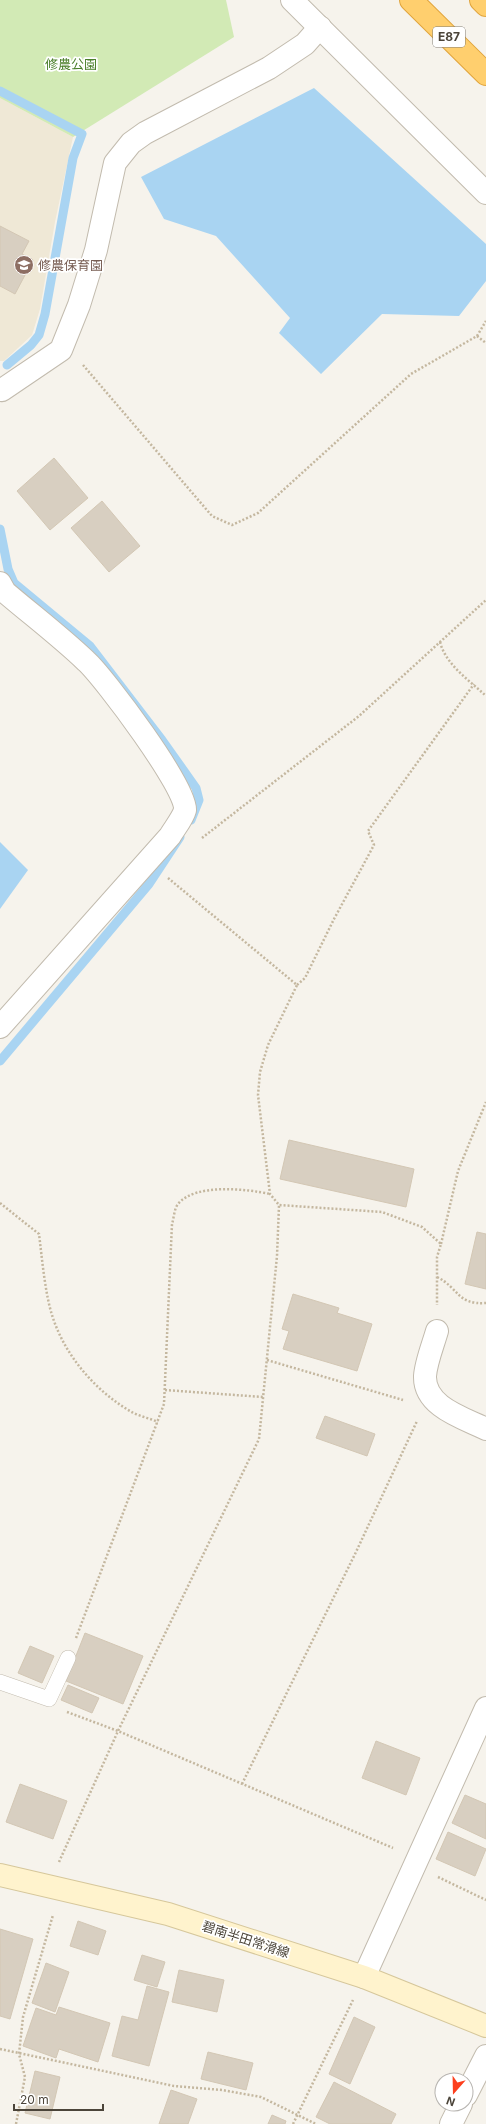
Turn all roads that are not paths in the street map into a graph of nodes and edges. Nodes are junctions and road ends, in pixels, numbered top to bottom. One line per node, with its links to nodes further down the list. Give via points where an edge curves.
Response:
1 (292, 0): 5 (street)
2 (411, 0): 6 (highway, E87)
3 (481, 0): 4 (highway)
4 (486, 5)
5 (320, 27): 7 (street); 8 (street, via 305,44 269,68 145,133 131,143 116,163 80,305 61,350)
6 (486, 74)
7 (486, 193)
8 (0, 389)
9 (0, 583): 10 (street, via 5,592 88,662 177,784 184,799 185,810 170,836)
10 (0, 1027)
11 (437, 1331): 12 (street, via 425,1375 428,1402)
12 (486, 1429)
13 (68, 1658): 14 (lane, via 49,1699)
14 (0, 1682)
15 (486, 1708): 17 (street)
16 (0, 1875): 17 (main road, 碧南半田常滑線, via 168,1914)
17 (364, 1977): 18 (main road, 碧南半田常滑線)
18 (486, 2026)
19 (486, 2056): 20 (street)
20 (474, 2079)
21 (457, 2112): 22 (street)
22 (451, 2124)

